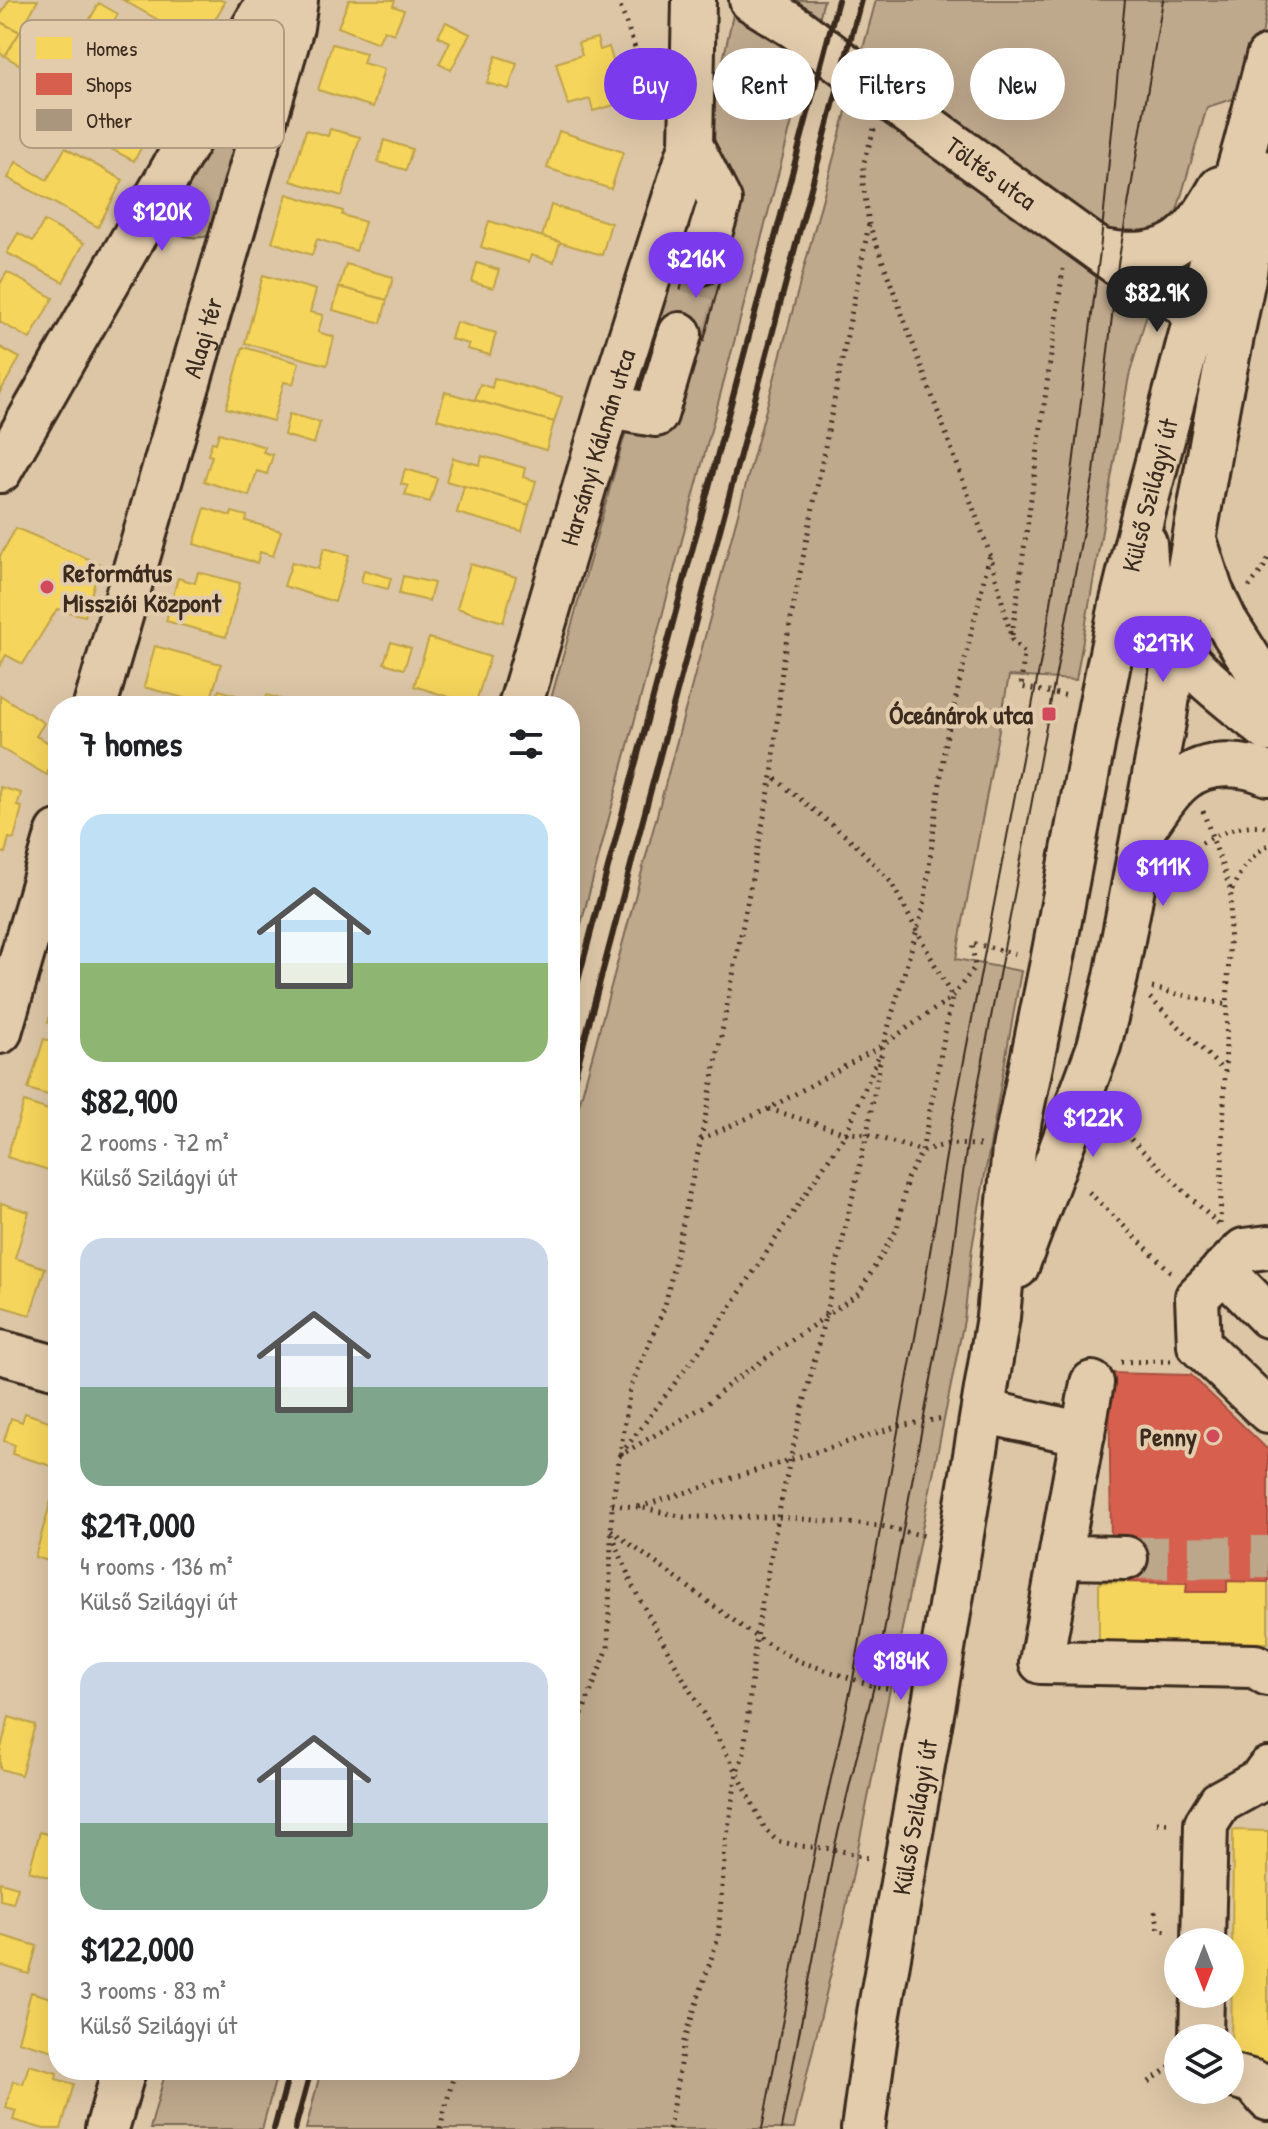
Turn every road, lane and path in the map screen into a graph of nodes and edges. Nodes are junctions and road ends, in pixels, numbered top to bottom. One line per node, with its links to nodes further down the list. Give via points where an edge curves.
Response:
1 (272, 0): 5 (street)
2 (296, 0): 6 (street, Alagi tér)
3 (694, 0): 10 (street, Harsányi Kálmán utca)
4 (751, 0): 15 (street, Töltés utca, via 886,96)
5 (258, 20)
6 (284, 55)
7 (1268, 57): 9 (street, Külső Szilágyi út)
8 (877, 120): 13 (path, via 864,162)
9 (1256, 132): 14 (street, Külső Szilágyi út); 15 (street, via 1207,212 1174,246); 17 (street, Külső Szilágyi út)
10 (691, 145): 16 (street, via 720,201); 21 (street, Harsányi Kálmán utca)
11 (184, 148): 22 (street)
12 (257, 148): 29 (street, Alagi tér)
13 (869, 224): 25 (path); 34 (path, via 783,659)
14 (1256, 258): 20 (street, Külső Szilágyi út)
15 (1094, 261): 17 (street, Töltés utca, via 1149,281); 19 (street, via 1158,304 1174,335); 26 (path)
16 (701, 263)
17 (1196, 314): 19 (street, Külső Szilágyi út); 20 (street, via 1207,332)
18 (680, 334): 21 (street, via 656,415)
19 (1182, 369): 23 (street, Külső Szilágyi út)
20 (1219, 400): 24 (street, Külső Szilágyi út)
21 (608, 407): 30 (street, Harsányi Kálmán utca)
22 (0, 471)
23 (1144, 511): 27 (street, via 1147,583 1159,619); 31 (street, Külső Szilágyi út, via 1121,605)
24 (1195, 538): 27 (street, Külső Szilágyi út); 28 (street, via 1225,620)
25 (990, 554): 26 (path); 43 (path, via 945,744)
26 (1012, 640): 31 (path, via 1024,652 1021,687)
27 (1184, 662): 31 (street, via 1131,670); 32 (street); 36 (street, Külső Szilágyi út)
28 (1268, 688)
29 (100, 689)
30 (523, 696)
31 (1085, 699): 57 (street, Külső Szilágyi út, via 1052,962)
32 (1268, 730)
33 (1268, 774): 36 (street, via 1242,765 1200,770 1185,777)
34 (772, 776): 43 (path, via 853,842 891,882); 56 (path)
35 (1200, 803): 38 (path)
36 (1145, 827): 63 (street, Külső Szilágyi út, via 1099,1046)
37 (1268, 828): 38 (path, via 1239,827)
38 (1211, 839): 41 (path, via 1191,851); 42 (path)
39 (1268, 845): 42 (path, via 1240,870)
40 (48, 866): 49 (street)
41 (1174, 871)
42 (1231, 891): 48 (path)
43 (917, 931): 46 (path); 50 (path)
44 (1021, 954): 46 (path, via 972,943 975,967)
45 (1152, 988): 48 (path)
46 (952, 997): 50 (path); 58 (path)
47 (1150, 998): 51 (path)
48 (1227, 1005): 51 (path)
49 (0, 1032)
50 (883, 1045): 52 (path); 54 (path); 55 (path)
51 (1224, 1072): 60 (path)
52 (768, 1109): 54 (path); 56 (path)
53 (1105, 1114): 60 (path)
54 (846, 1133): 55 (path); 71 (path, via 713,1333)
55 (867, 1134): 58 (path); 62 (path)
56 (701, 1139): 71 (path, via 665,1306 630,1389)
57 (1014, 1149): 58 (path, via 948,1144); 63 (street, Külső Szilágyi út)
58 (922, 1151): 62 (path, via 907,1179 897,1229 859,1293)
59 (1089, 1192): 60 (path)
60 (1230, 1258): 61 (street); 65 (street, via 1199,1345)
61 (1268, 1316)
62 (825, 1317): 71 (path, via 703,1407); 72 (path)
63 (998, 1317): 68 (street, Külső Szilágyi út)
64 (0, 1352): 66 (street)
65 (1216, 1361): 67 (path); 69 (street)
66 (48, 1365)
67 (1099, 1373): 70 (street)
68 (983, 1411): 70 (street); 72 (path, via 899,1426); 77 (street, Külső Szilágyi út)
69 (1268, 1411)
70 (1083, 1434): 78 (street)
71 (618, 1457): 73 (path)
72 (790, 1460): 74 (path); 75 (path)
73 (612, 1505): 74 (path); 76 (path)
74 (639, 1507): 75 (path, via 684,1517)
75 (778, 1517): 77 (path, via 881,1526); 80 (path)
76 (611, 1530): 80 (path); 83 (path, via 608,1648); 85 (path, via 633,1587)
77 (961, 1546): 82 (street, Külső Szilágyi út)
78 (1061, 1557): 79 (street); 81 (street, via 1041,1662 1255,1666)
79 (1126, 1558)
80 (756, 1637): 82 (path, via 798,1661 874,1686); 85 (path, via 744,1753)
81 (1268, 1674)
82 (935, 1697): 86 (street, Külső Szilágyi út)
83 (580, 1719)
84 (1268, 1769): 87 (street, via 1260,1780 1220,1802 1206,1824)
85 (737, 1772): 86 (path, via 765,1829 777,1841); 96 (path, via 718,1938 684,2041)
86 (905, 1867): 97 (street, Külső Szilágyi út)
87 (1203, 1928)
88 (1164, 2071): 92 (path)
89 (1244, 2079): 93 (street, via 1254,2082)
90 (121, 2080): 94 (street)
91 (452, 2080): 95 (path)
92 (1149, 2082)
93 (1268, 2099)
94 (107, 2129)
95 (440, 2129)
96 (669, 2129)
97 (863, 2129)

